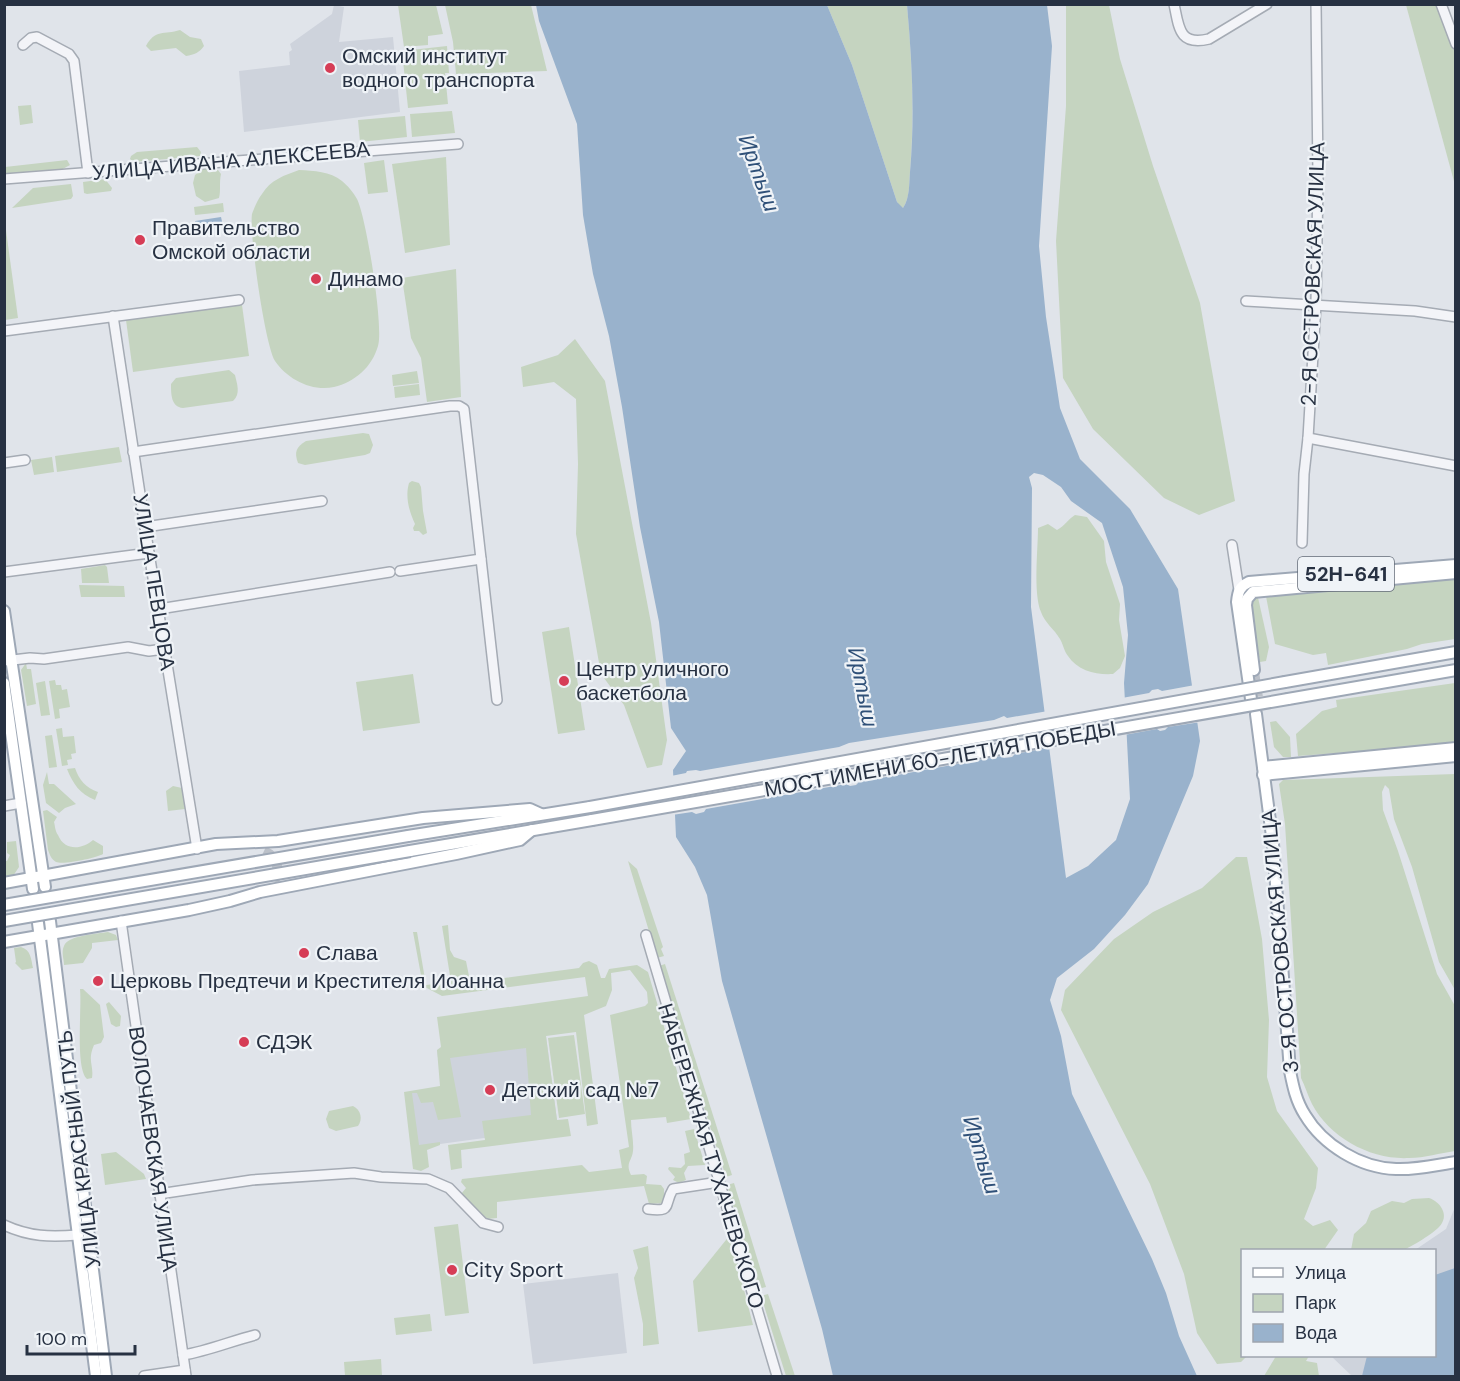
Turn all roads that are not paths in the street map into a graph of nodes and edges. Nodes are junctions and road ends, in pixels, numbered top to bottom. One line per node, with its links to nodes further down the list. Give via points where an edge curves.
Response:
1 (1174, 4): 2 (street, via 1179,32 1192,41 1209,39)
2 (1267, 4)
3 (1316, 4): 12 (street, 2-Я ОСТРОВСКАЯ УЛИЦА)
4 (1441, 4): 5 (street)
5 (1455, 44)
6 (23, 45): 8 (street, via 37,37 69,54 74,62)
7 (458, 144): 8 (street, УЛИЦА ИВАНА АЛЕКСЕЕВА)
8 (88, 172): 9 (street, УЛИЦА ИВАНА АЛЕКСЕЕВА)
9 (4, 179)
10 (239, 300): 13 (street)
11 (1246, 301): 12 (street)
12 (1316, 304): 14 (street); 16 (street, 2-Я ОСТРОВСКАЯ УЛИЦА)
13 (113, 315): 15 (street); 17 (street, УЛИЦА ПЕВЦОВА)
14 (1455, 318)
15 (4, 331)
16 (1308, 438): 20 (street); 23 (street, 2-Я ОСТРОВСКАЯ УЛИЦА)
17 (133, 452): 22 (street, УЛИЦА ПЕВЦОВА); 26 (street, via 459,406 464,409)
18 (25, 460): 19 (street)
19 (4, 463)
20 (1455, 466)
21 (322, 501): 22 (street)
22 (145, 527): 25 (street, УЛИЦА ПЕВЦОВА)
23 (1302, 543)
24 (1232, 545): 30 (street)
25 (149, 553): 28 (street); 31 (street, УЛИЦА ПЕВЦОВА)
26 (481, 559): 31 (street); 39 (street)
27 (1455, 564): 30 (main road, 52Н-641, via 1249,582)
28 (4, 572)
29 (1455, 573): 37 (main road, 52Н-641, via 1253,592 1246,605)
30 (1239, 590): 42 (main road, 3-Я ОСТРОВСКАЯ УЛИЦА, via 1237,602)
31 (159, 609): 33 (street, УЛИЦА ПЕВЦОВА)
32 (4, 611): 35 (main road)
33 (164, 649): 35 (street, via 128,647); 48 (street, УЛИЦА ПЕВЦОВА)
34 (1455, 652): 45 (main road, МОСТ ИМЕНИ 60-ЛЕТИЯ ПОБЕДЫ, bridge)
35 (9, 661): 51 (main road)
36 (1455, 670): 46 (main road, МОСТ ИМЕНИ 60-ЛЕТИЯ ПОБЕДЫ, bridge)
37 (1254, 672)
38 (4, 683): 43 (main road)
39 (497, 700)
40 (1455, 748): 42 (main road)
41 (1455, 756): 42 (main road)
42 (1263, 771): 62 (main road, 3-Я ОСТРОВСКАЯ УЛИЦА, via 1274,844 1290,1071 1304,1114 1329,1143 1375,1166 1403,1169)
43 (21, 803): 44 (street); 51 (main road)
44 (4, 806)
45 (541, 814): 47 (main road, via 530,809 423,818); 54 (main road, bridge)
46 (532, 830): 53 (main road, via 519,840); 55 (main road, МОСТ ИМЕНИ 60-ЛЕТИЯ ПОБЕДЫ, bridge)
47 (237, 843): 48 (main road); 49 (main road)
48 (197, 849): 51 (main road)
49 (264, 851)
50 (274, 881): 53 (main road)
51 (38, 882): 52 (main road)
52 (4, 883)
53 (260, 892): 56 (main road)
54 (4, 905)
55 (4, 921)
56 (121, 921): 58 (main road); 64 (street, ВОЛОЧАЕВСКАЯ УЛИЦА)
57 (38, 923): 59 (main road, УЛИЦА КРАСНЫЙ ПУТЬ)
58 (51, 927): 59 (main road); 73 (main road, УЛИЦА КРАСНЫЙ ПУТЬ)
59 (40, 935): 61 (main road); 68 (main road, УЛИЦА КРАСНЫЙ ПУТЬ)
60 (646, 935): 63 (street, НАБЕРЕЖНАЯ ТУХАЧЕВСКОГО)
61 (4, 942)
62 (1455, 1162)
63 (719, 1182): 65 (street, via 673,1189 665,1209); 75 (street, НАБЕРЕЖНАЯ ТУХАЧЕВСКОГО)
64 (159, 1194): 67 (street, via 252,1180 354,1173 428,1179 449,1188 483,1223); 70 (street, ВОЛОЧАЕВСКАЯ УЛИЦА)
65 (648, 1209)
66 (4, 1225): 68 (street, via 44,1237)
67 (498, 1227)
68 (78, 1235): 72 (main road, УЛИЦА КРАСНЫЙ ПУТЬ)
69 (255, 1335): 70 (street)
70 (183, 1355): 71 (street, ВОЛОЧАЕВСКАЯ УЛИЦА)
71 (185, 1373): 74 (street)
72 (96, 1377)
73 (106, 1377)
74 (144, 1377)
75 (777, 1377)

